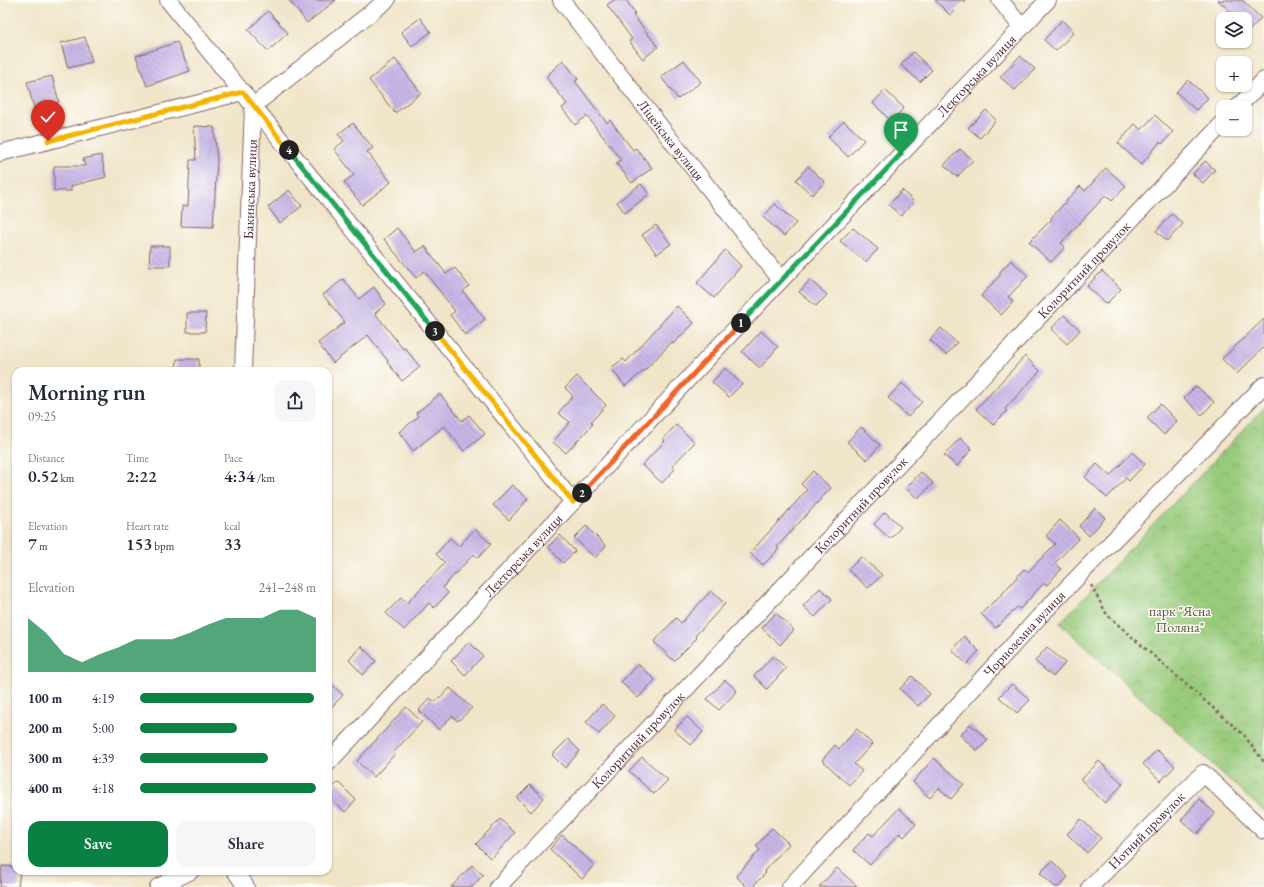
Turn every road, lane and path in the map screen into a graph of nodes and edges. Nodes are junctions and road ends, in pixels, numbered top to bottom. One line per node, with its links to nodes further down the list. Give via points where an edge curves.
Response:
1 (168, 0): 8 (street)
2 (387, 0): 10 (street)
3 (561, 0): 13 (street, Ліцейська вулиця)
4 (1000, 0): 6 (street)
5 (1048, 0): 6 (street, Лекторська вулиця)
6 (1022, 28): 13 (street, Лекторська вулиця)
7 (1264, 80): 9 (street)
8 (243, 92): 10 (street); 12 (street)
9 (1245, 100)
10 (254, 106): 14 (street, Бакинська вулиця); 16 (street)
11 (1216, 130): 25 (street, Колоритний провулок)
12 (0, 153)
13 (781, 280): 16 (street, Лекторська вулиця)
14 (243, 367)
15 (1264, 385): 17 (street, Чорноземна вулиця)
16 (573, 502): 18 (street, Лекторська вулиця)
17 (1084, 572): 19 (path, via 1107,615 1244,735); 26 (street, Чорноземна вулиця, via 1038,618)
18 (332, 759)
19 (1264, 762)
20 (1264, 831): 27 (street, Нотний провулок, via 1203,773)
21 (184, 875): 23 (street)
22 (238, 875): 24 (street)
23 (158, 887)
24 (246, 887)
25 (498, 887)
26 (790, 887)
27 (1090, 887)

